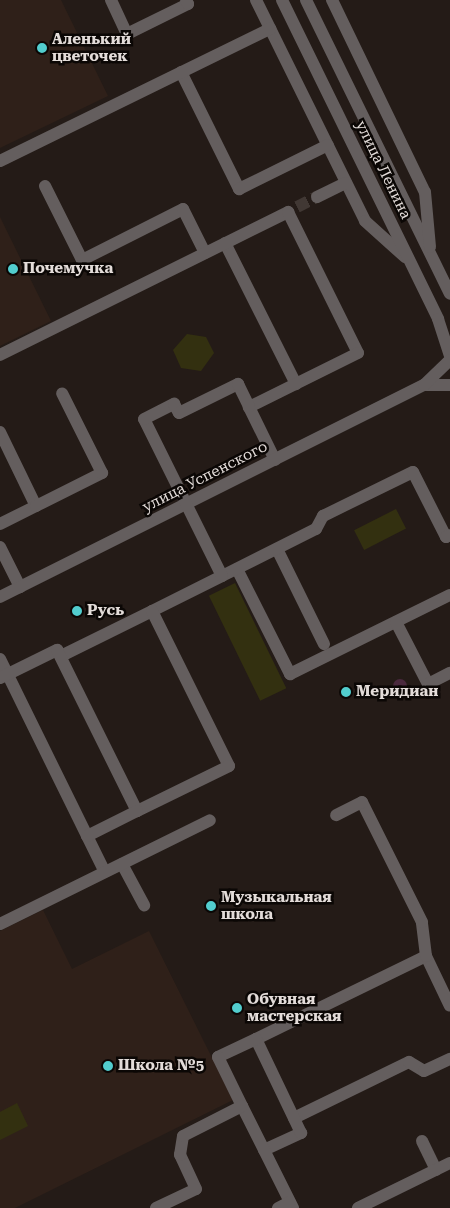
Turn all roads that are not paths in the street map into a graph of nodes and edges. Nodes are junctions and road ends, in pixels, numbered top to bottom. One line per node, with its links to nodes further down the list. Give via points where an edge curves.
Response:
1 (111, 0): 2 (street, via 127,34 188,4)
2 (186, 0)
3 (256, 0): 7 (street)
4 (282, 0): 17 (street, улица Ленина)
5 (306, 0): 16 (street, улица Ленина)
6 (332, 0): 16 (street, via 425,192)
7 (270, 29): 8 (street); 9 (street)
8 (181, 72): 9 (street, via 239,189); 10 (street)
9 (328, 145): 11 (street)
10 (0, 161)
11 (346, 183): 13 (street); 17 (street, via 365,222)
12 (45, 186): 15 (street, via 82,260 184,209)
13 (316, 197)
14 (225, 243): 15 (street); 21 (street); 21 (street, via 292,209 358,353)
15 (205, 253): 19 (street)
16 (431, 254): 18 (street, улица Ленина)
17 (409, 260): 20 (street, улица Ленина, via 444,332)
18 (450, 294)
19 (0, 355)
20 (450, 358): 23 (street)
21 (296, 384): 25 (street)
22 (450, 385): 23 (street)
23 (424, 386): 27 (street, улица Успенского)
24 (62, 393): 29 (street, via 102,473)
25 (249, 407): 27 (street); 28 (street, via 238,384 179,413 174,404 144,419)
26 (0, 432): 29 (street)
27 (275, 460): 28 (street, улица Успенского)
28 (186, 504): 35 (street); 36 (street, улица Успенского)
29 (36, 506): 30 (street)
30 (0, 524)
31 (448, 540): 33 (street, via 413,472 323,516 316,529)
32 (0, 546): 36 (street)
33 (277, 549): 34 (street); 41 (street)
34 (237, 568): 35 (street); 40 (street, via 290,674)
35 (222, 576): 39 (street)
36 (20, 587): 38 (street, улица Успенского)
37 (450, 595): 40 (street)
38 (0, 598)
39 (152, 611): 42 (street); 46 (street, via 229,766)
40 (396, 622): 44 (street, via 428,684)
41 (324, 644)
42 (60, 656): 45 (street, via 57,650); 46 (street)
43 (0, 659): 45 (street)
44 (450, 673)
45 (4, 676): 49 (street)
46 (137, 812): 49 (street)
47 (336, 815): 54 (street, via 362,802 422,922)
48 (210, 820): 50 (street)
49 (87, 836): 51 (street)
50 (122, 864): 51 (street); 52 (street)
51 (105, 872): 53 (street)
52 (144, 905)
53 (0, 924)
54 (426, 956): 55 (street); 56 (street)
55 (450, 1006)
56 (256, 1039): 58 (street, via 218,1057); 59 (street)
57 (450, 1059): 59 (street, via 424,1071 410,1062)
58 (242, 1106): 61 (street); 65 (street, via 183,1136 180,1155 196,1189)
59 (294, 1118): 61 (street, via 301,1132)
60 (422, 1141): 63 (street)
61 (264, 1150): 64 (street)
62 (450, 1163): 63 (street)
63 (436, 1170): 67 (street)
64 (292, 1205): 66 (street)
65 (156, 1208)
66 (278, 1208)
67 (358, 1208)

